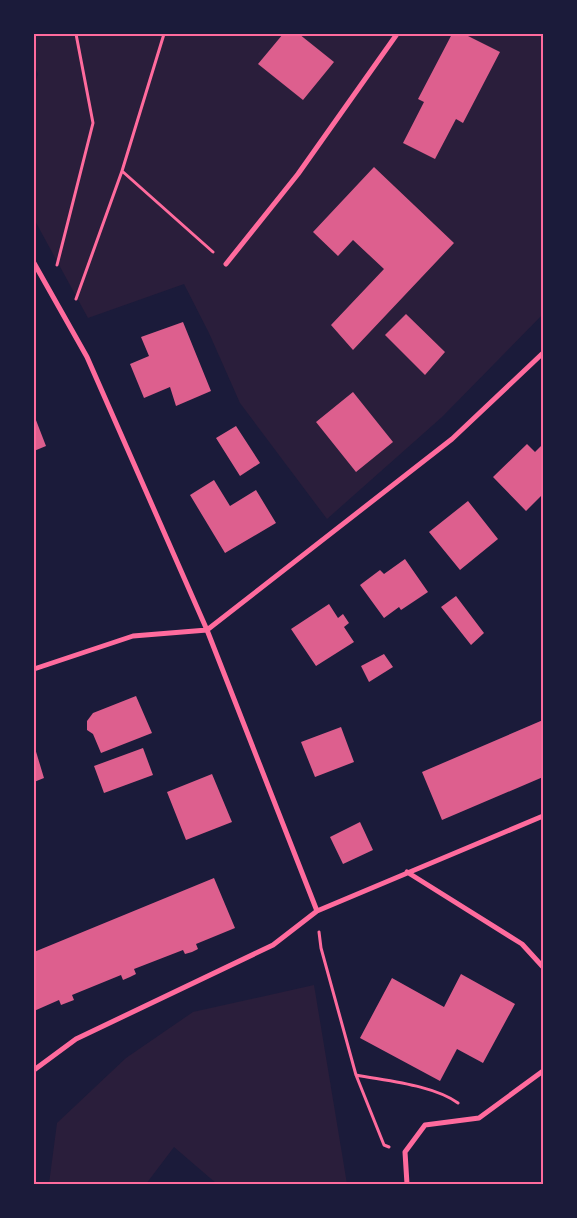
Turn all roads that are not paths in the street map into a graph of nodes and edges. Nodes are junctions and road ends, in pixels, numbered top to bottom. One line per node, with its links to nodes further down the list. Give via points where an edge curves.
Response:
1 (397, 34): 3 (street, via 298,174)
2 (34, 263): 5 (street, via 87,357)
3 (226, 264)
4 (543, 353): 5 (street, via 452,439)
5 (207, 630): 6 (street, via 133,636); 9 (street)
6 (34, 669)
7 (543, 816): 8 (street)
8 (407, 872): 9 (street); 10 (street, via 522,944)
9 (317, 911): 11 (street, via 273,945 76,1039)
10 (543, 967)
11 (34, 1070)
12 (543, 1071): 13 (street, via 479,1118 425,1125 405,1152)
13 (407, 1184)

